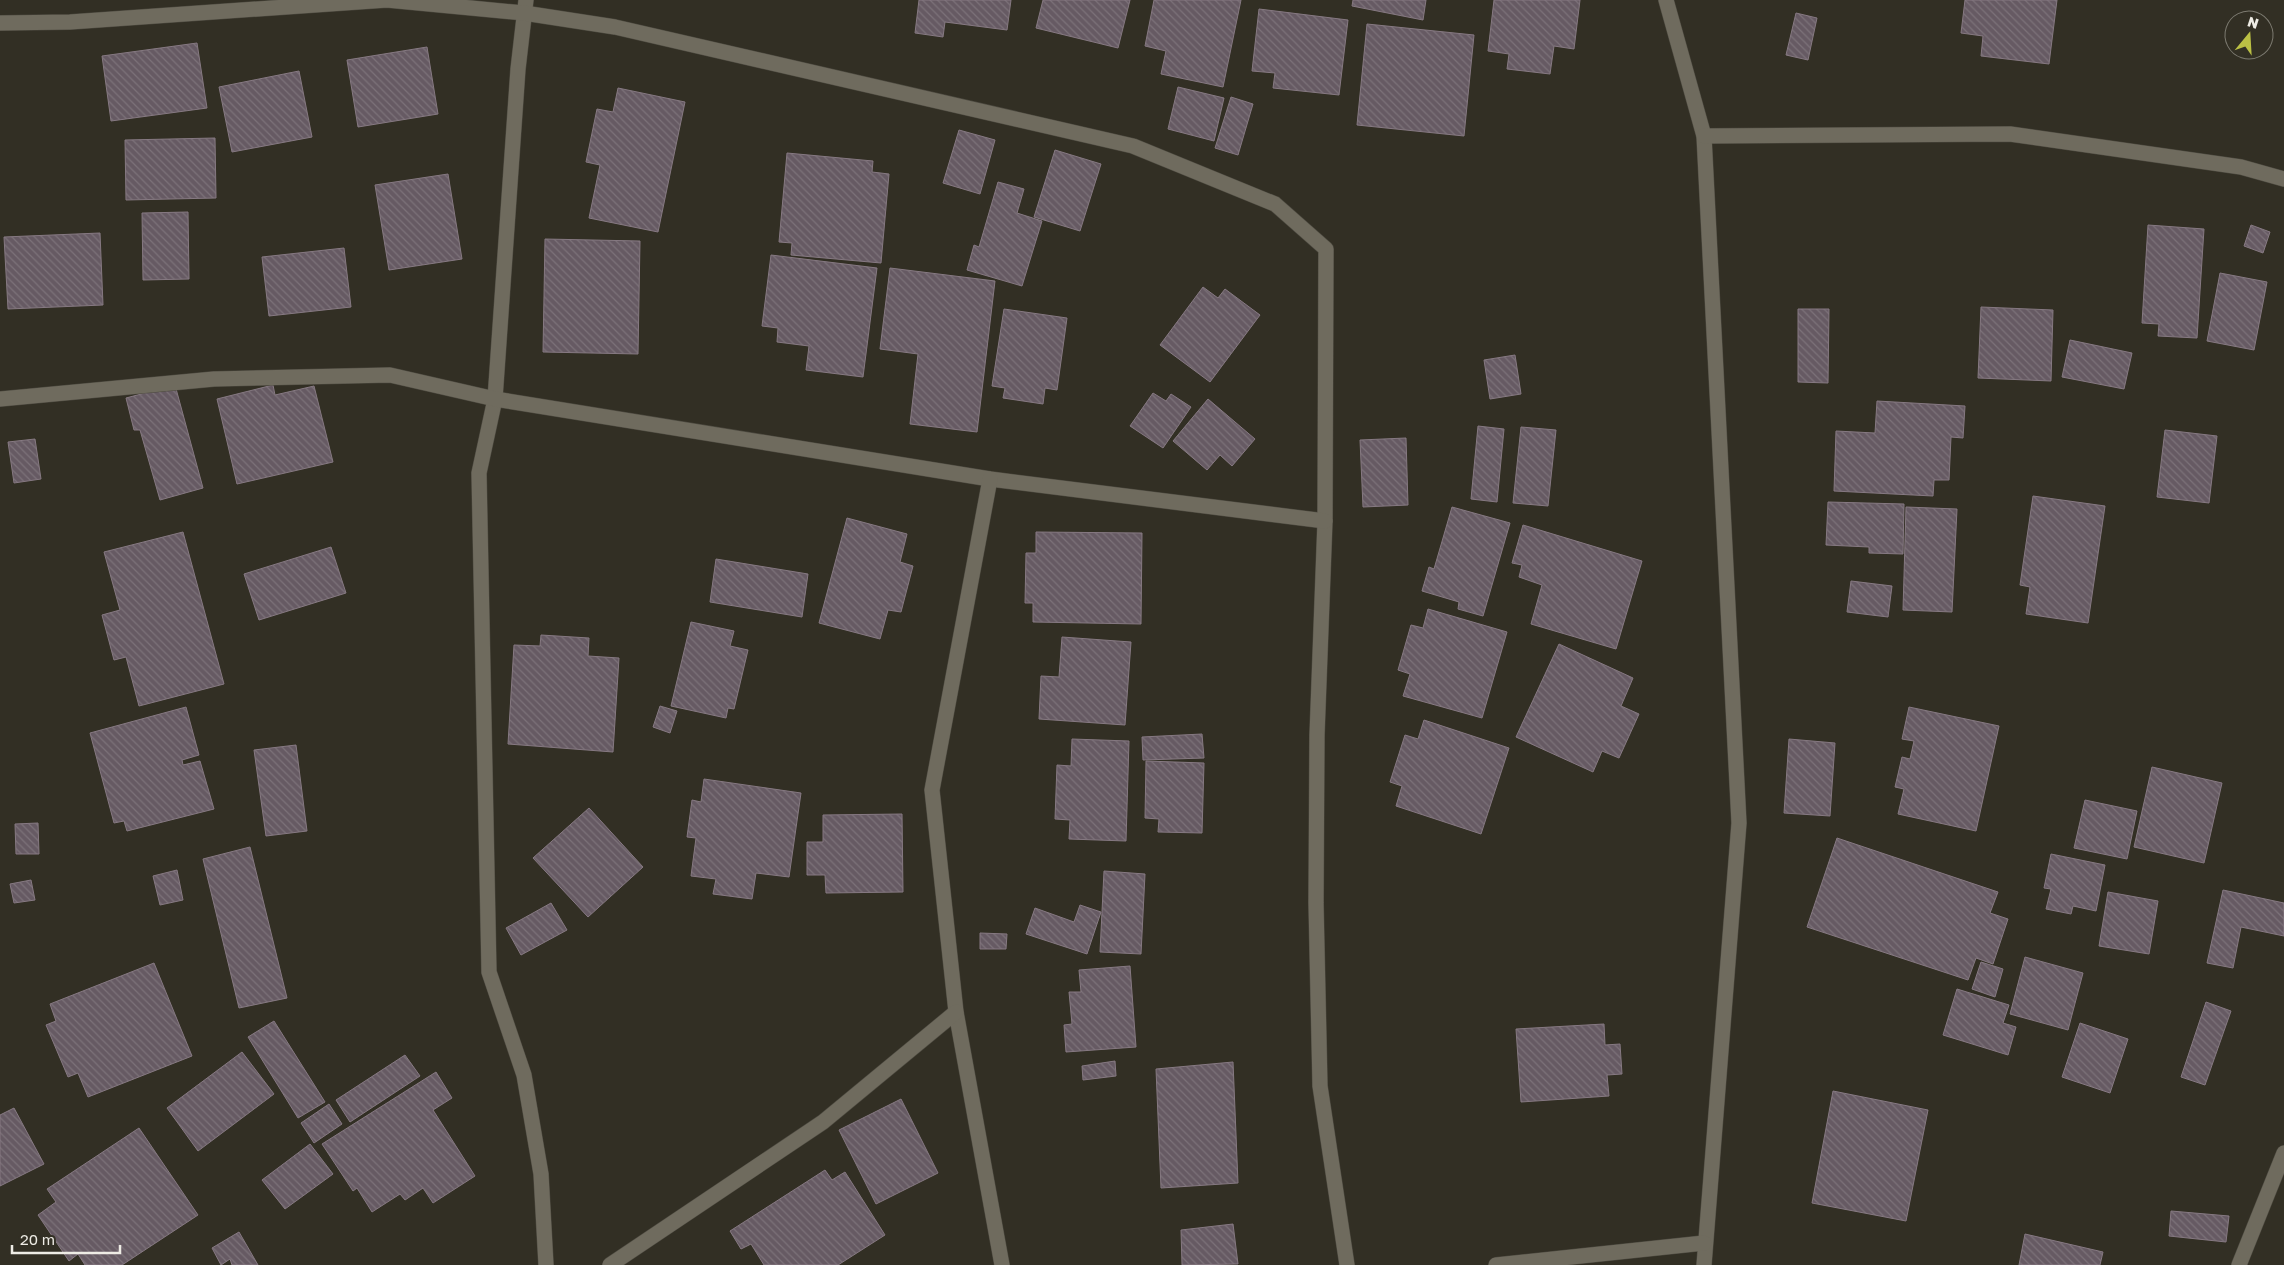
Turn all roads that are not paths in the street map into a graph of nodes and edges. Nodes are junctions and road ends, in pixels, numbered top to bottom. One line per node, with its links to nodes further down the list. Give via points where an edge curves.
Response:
1 (1666, 0): 4 (street)
2 (525, 7): 3 (street, via 387,0); 7 (street); 9 (street, via 1133,146 1275,204 1326,249)
3 (0, 24)
4 (1704, 136): 5 (street, via 2010,134 2241,167); 12 (street, via 1739,823)
5 (2284, 179)
6 (0, 399): 7 (street, via 214,379 390,375)
7 (495, 399): 8 (street); 13 (street, via 479,474 489,972 524,1075 541,1174)
8 (990, 479): 9 (street); 10 (street, via 932,790)
9 (1325, 521): 16 (street, via 1317,735 1320,1086)
10 (956, 1012): 14 (street, via 823,1122); 15 (street)
11 (2284, 1153): 19 (street)
12 (1704, 1243): 17 (street); 18 (street)
13 (546, 1265)
14 (610, 1265)
15 (1002, 1265)
16 (1347, 1265)
17 (1496, 1265)
18 (1704, 1265)
19 (2239, 1265)

